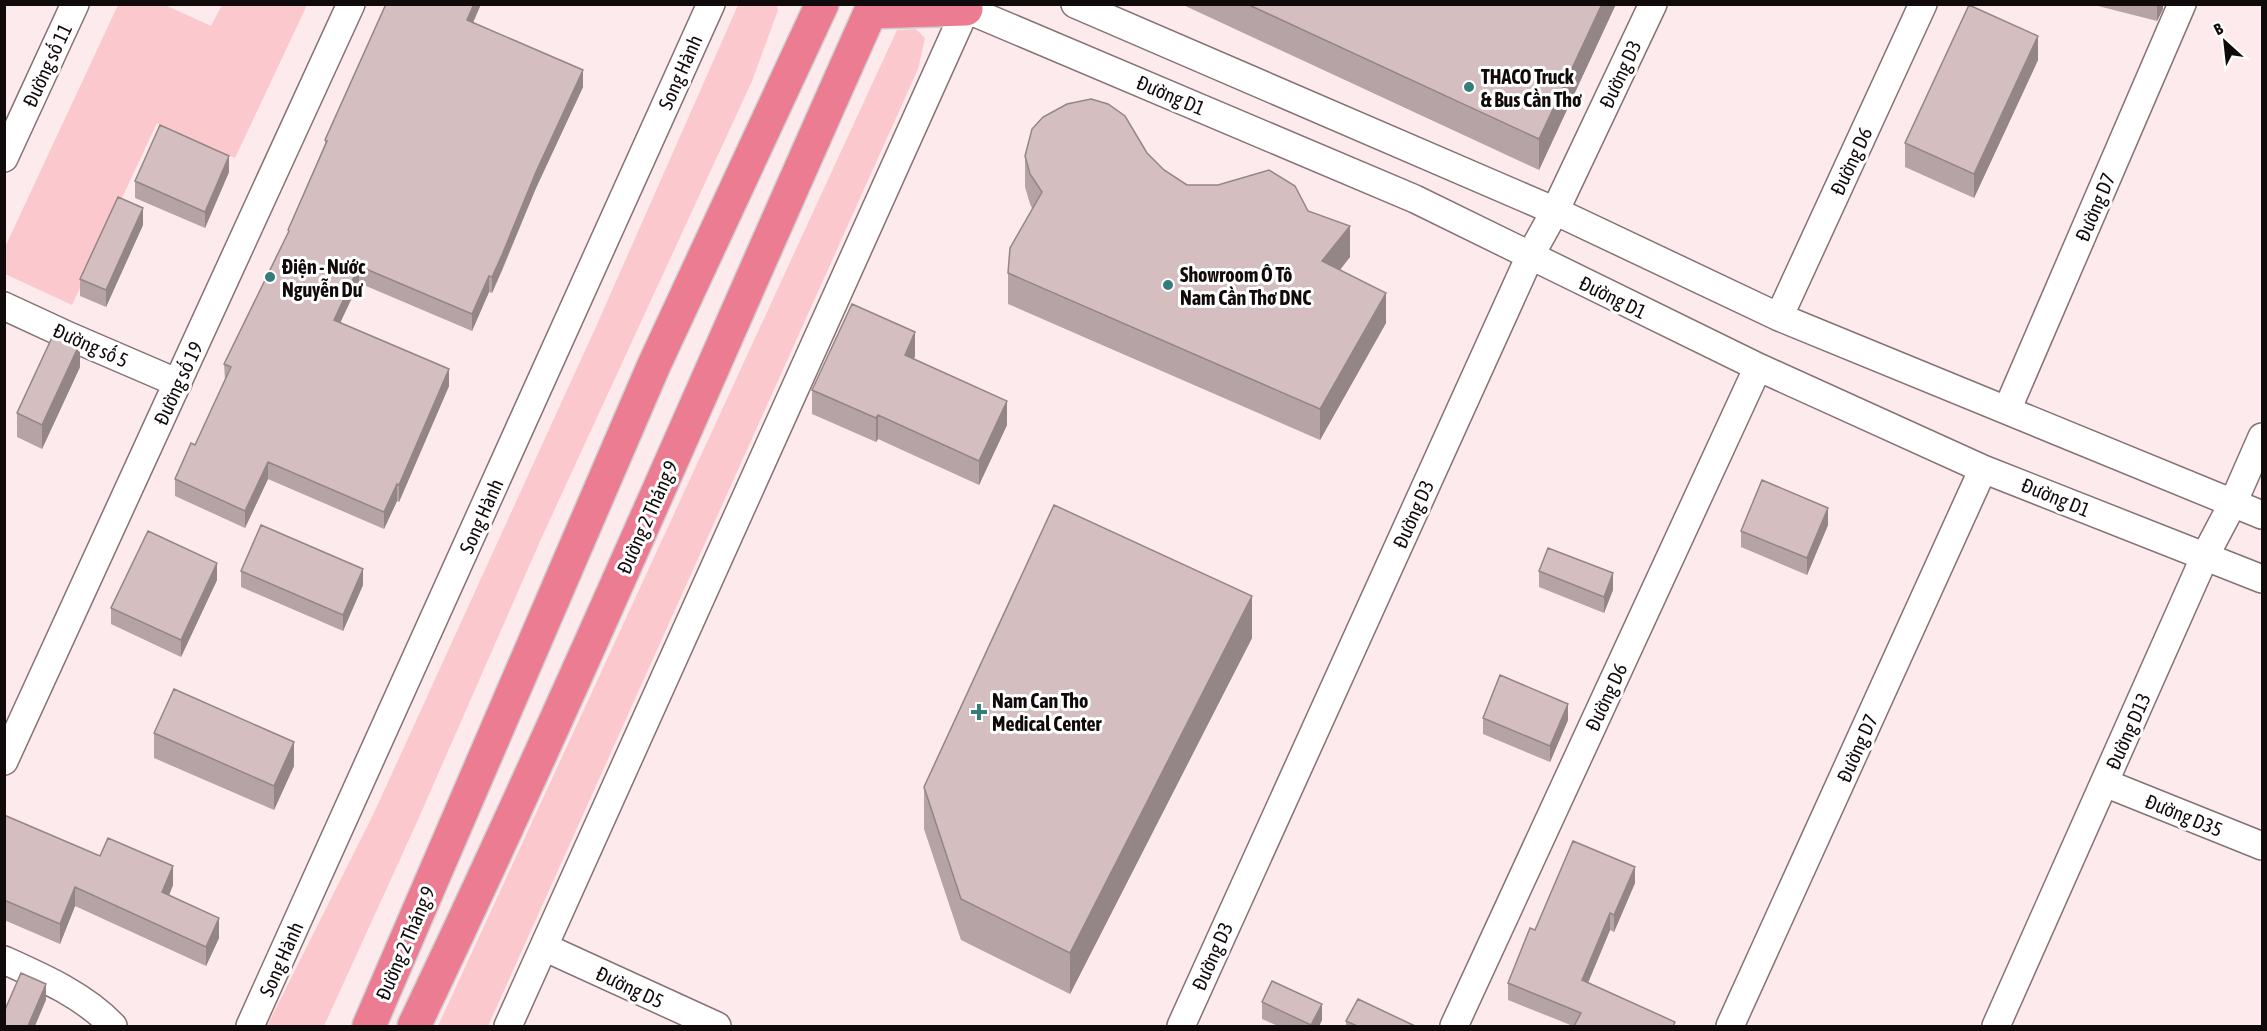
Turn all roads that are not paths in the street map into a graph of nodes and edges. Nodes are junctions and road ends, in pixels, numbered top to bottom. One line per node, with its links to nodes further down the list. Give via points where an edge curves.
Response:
1 (75, 4): 11 (street, Đường số 11)
2 (351, 4): 17 (street, Đường số 19)
3 (711, 4): 31 (street, Song Hành)
4 (1075, 4): 12 (street)
5 (1653, 4): 12 (street, Đường D3)
6 (1923, 4): 15 (street, Đường D6)
7 (2182, 4): 18 (street, Đường D7)
8 (819, 7): 32 (highway, Đường 2 Tháng 9, via 654,365)
9 (967, 7): 10 (highway); 13 (street, Đường D1, via 1415,199); 28 (street)
10 (872, 8): 33 (highway, Đường 2 Tháng 9, via 621,576)
11 (4, 158)
12 (1556, 211): 13 (street, Đường D3); 15 (street)
13 (1530, 256): 16 (street, Đường D1); 36 (street, Đường D3)
14 (4, 306): 17 (street, Đường số 5)
15 (1779, 317): 18 (street)
16 (1758, 367): 20 (street, Đường D1); 37 (street, Đường D6)
17 (178, 383): 25 (street, Đường số 19)
18 (2007, 410): 21 (street)
19 (2262, 437): 21 (street, Đường D13)
20 (1983, 469): 23 (street, Đường D1); 38 (street, Đường D7)
21 (2233, 503): 22 (street); 23 (street, Đường D13)
22 (2262, 515)
23 (2205, 556): 24 (street, Đường D1); 26 (street, Đường D13)
24 (2262, 579)
25 (4, 761)
26 (2105, 783): 27 (street, Đường D35); 39 (street, Đường D13)
27 (2262, 846)
28 (544, 947): 34 (street); 35 (street, Đường D5)
29 (4, 960): 30 (street, via 68,992)
30 (113, 1026)
31 (250, 1026)
32 (369, 1026)
33 (414, 1026)
34 (508, 1026)
35 (717, 1026)
36 (1181, 1026)
37 (1454, 1026)
38 (1730, 1026)
39 (1996, 1026)

